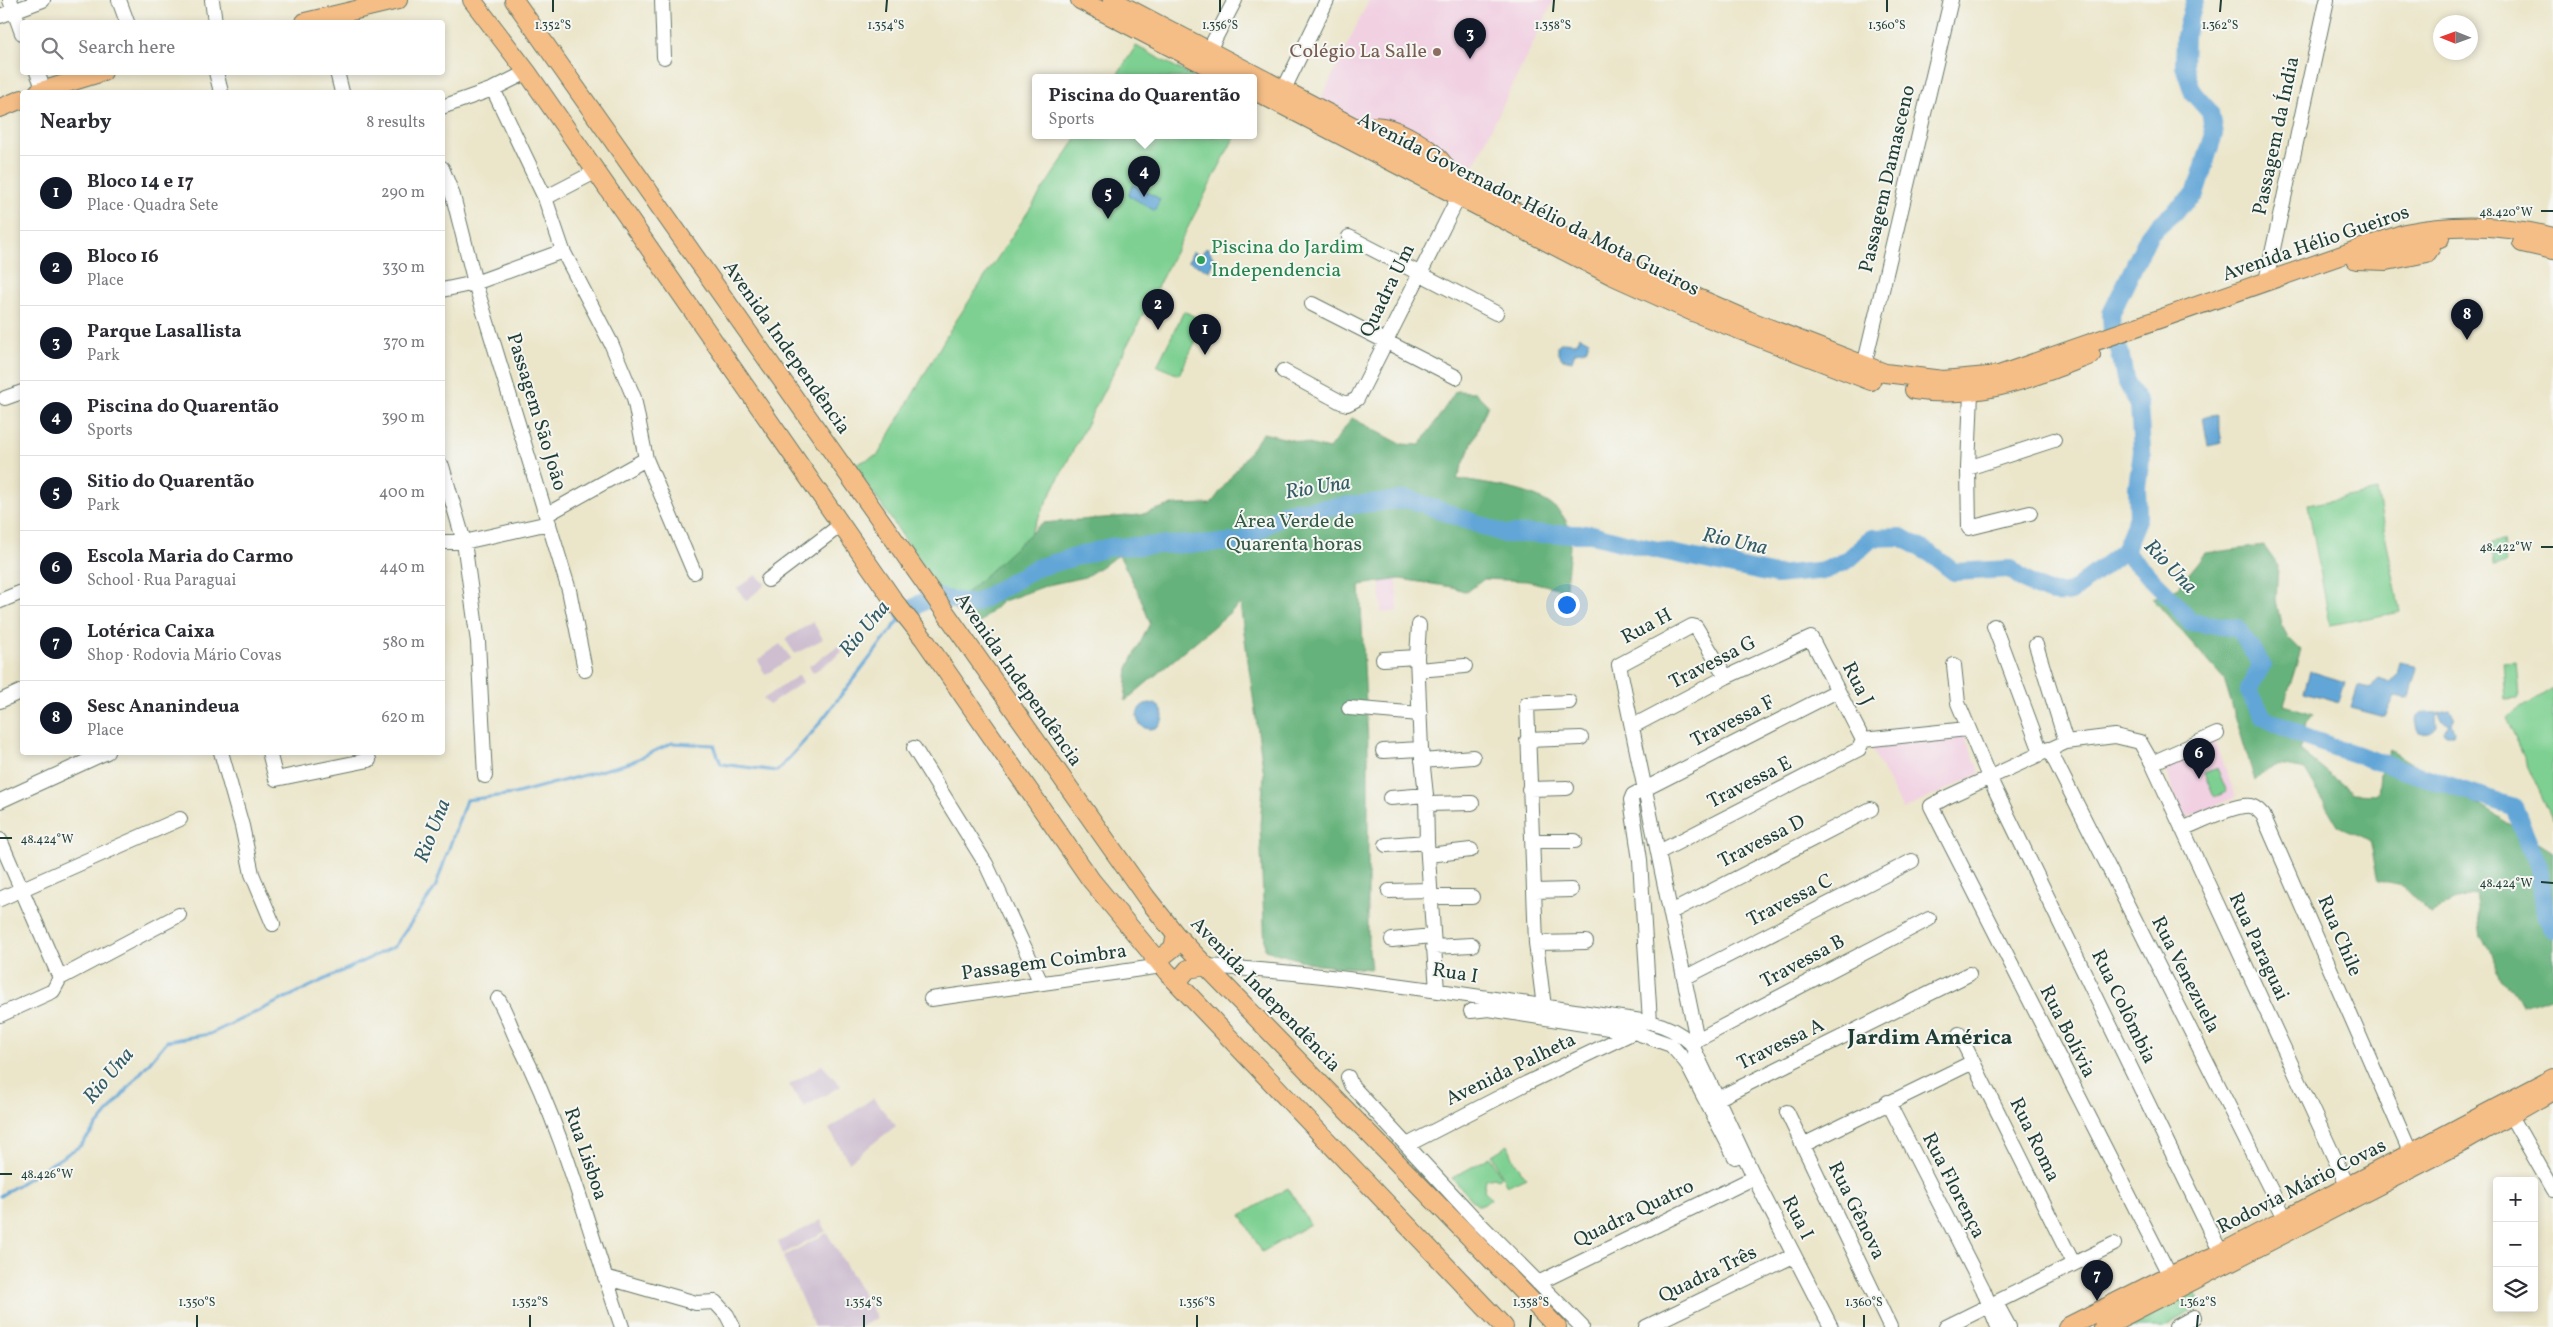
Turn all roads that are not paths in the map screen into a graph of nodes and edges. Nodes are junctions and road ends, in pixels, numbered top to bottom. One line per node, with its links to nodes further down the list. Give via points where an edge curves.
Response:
1 (43, 0): 15 (street)
2 (119, 0): 17 (street)
3 (212, 0): 18 (street)
4 (398, 0): 19 (main road)
5 (472, 0): 23 (main road)
6 (514, 0): 145 (main road, Avenida Independência, via 1125,871)
7 (662, 0): 22 (street)
8 (1080, 0): 24 (main road)
9 (1112, 0): 21 (main road)
10 (1226, 0): 21 (street)
11 (1235, 0): 21 (street)
12 (1327, 0): 32 (street)
13 (1951, 0): 60 (street, Passagem Damasceno)
14 (2327, 0): 52 (street, Passagem da Índia)
15 (12, 6): 16 (street); 20 (street)
16 (0, 16)
17 (126, 20)
18 (216, 20)
19 (323, 20)
20 (20, 28)
21 (1206, 48): 25 (main road)
22 (664, 57)
23 (527, 72): 31 (street); 42 (main road)
24 (1224, 74)
25 (1255, 74)
26 (38, 75): 33 (street)
27 (93, 75): 34 (main road)
28 (217, 75): 35 (street)
29 (338, 75): 36 (street)
30 (1257, 75): 32 (main road)
31 (493, 89): 39 (street); 45 (street)
32 (1284, 89): 41 (main road)
33 (41, 90)
34 (44, 90)
35 (220, 90)
36 (342, 90)
37 (1257, 92): 41 (main road, Avenida Governador Hélio da Mota Gueiros)
38 (20, 100): 40 (main road)
39 (445, 106)
40 (0, 108)
41 (1362, 138): 44 (main road, Avenida Governador Hélio da Mota Gueiros); 60 (main road, Avenida Governador Hélio da Mota Gueiros, via 1370,127 1380,126 1402,134 1442,159 1447,174 1614,261 1748,320)
42 (595, 172): 45 (street); 72 (main road)
43 (445, 176): 53 (street, Passagem São João)
44 (1459, 196): 51 (street, Quadra Um); 63 (main road, Avenida Governador Hélio da Mota Gueiros, via 1663,299 1845,372 1898,388 1924,392)
45 (545, 198): 50 (street)
46 (2430, 234): 48 (main road, Avenida Hélio Gueiros, via 2464,226 2506,228); 49 (main road, Avenida Hélio Gueiros, via 2492,237); 52 (main road, Avenida Hélio Gueiros, via 2405,233); 57 (main road, Avenida Hélio Gueiros, via 2431,247 2419,256 2387,261 2356,260 2189,322)
47 (1349, 237): 51 (street)
48 (2553, 237)
49 (2553, 250)
50 (563, 251): 53 (street); 67 (street, via 611,343 634,398)
51 (1419, 273): 56 (street); 58 (street, Quadra Um)
52 (2266, 281): 57 (main road, Avenida Hélio Gueiros)
53 (475, 283): 54 (street); 71 (street, Passagem São João)
54 (445, 289)
55 (1312, 304): 58 (street)
56 (1496, 313)
57 (2126, 337): 59 (main road, Avenida Hélio Gueiros)
58 (1385, 342): 61 (street, Quadra Um, via 1357,399 1352,402 1340,402); 62 (street)
59 (2101, 345): 60 (main road, Avenida Governador Hélio da Mota Gueiros, via 1987,378 1924,380); 63 (main road, Avenida Governador Hélio da Mota Gueiros, via 2014,384)
60 (1864, 366)
61 (1283, 372)
62 (1456, 377)
63 (1971, 392): 68 (street)
64 (20, 393): 65 (street)
65 (5, 398)
66 (2054, 440): 68 (street)
67 (646, 459): 71 (street); 75 (street)
68 (1968, 468): 70 (street, via 1969,528)
69 (445, 476): 74 (street)
70 (2030, 513)
71 (548, 519): 74 (street); 88 (street, Passagem São João, via 569,590)
72 (842, 524): 76 (street); 151 (main road, via 1091,880)
73 (445, 542): 74 (street)
74 (464, 542): 114 (street, via 478,642)
75 (694, 572)
76 (768, 580)
77 (20, 593): 78 (street)
78 (0, 601)
79 (1419, 625): 84 (street)
80 (1994, 626): 105 (street, Rua Venezuela)
81 (1811, 638): 89 (street, Travessa G); 90 (street, Rua J)
82 (2036, 645): 102 (street)
83 (1383, 660): 84 (street)
84 (1418, 664): 87 (street); 96 (street)
85 (1619, 665): 89 (street, Rua H, via 1692,626 1696,627); 97 (street, Rua I)
86 (1954, 665): 98 (street, Rua Colômbia, via 1958,703)
87 (1465, 666)
88 (585, 670)
89 (1726, 677): 97 (street, Travessa G)
90 (1837, 690): 103 (street, Rua J); 118 (street, Travessa F)
91 (20, 692): 92 (street)
92 (0, 701)
93 (1569, 702): 101 (street, via 1527,704)
94 (1381, 706): 96 (street)
95 (1349, 708): 96 (street)
96 (1420, 708): 110 (street)
97 (1633, 726): 118 (street, Rua I)
98 (1967, 729): 103 (street); 115 (street, Rua Colômbia)
99 (2217, 734): 113 (street)
100 (1581, 738): 101 (street)
101 (1527, 740): 117 (street)
102 (2066, 742): 105 (street); 113 (street, Rua Paraguai, via 2123,737 2140,742)
103 (1861, 745): 132 (street, Travessa E)
104 (914, 748): 157 (street, via 986,864)
105 (2045, 750): 115 (street); 181 (street, Rua Venezuela)
106 (1383, 751): 110 (street)
107 (100, 755): 121 (street)
108 (223, 755): 144 (street, via 252,874)
109 (270, 755): 111 (street, via 276,779)
110 (1421, 755): 112 (street); 120 (street)
111 (368, 756)
112 (1473, 757)
113 (2152, 763): 125 (street, Rua Paraguai)
114 (485, 776)
115 (1989, 778): 183 (street, Rua Colômbia); 186 (street, Rua Bolívia, via 1931,806)
116 (1566, 788): 117 (street)
117 (1529, 789): 127 (street)
118 (1646, 789): 132 (street, Rua I); 164 (street, via 1631,800 1640,860)
119 (1390, 798): 120 (street)
120 (1426, 800): 122 (street); 130 (street)
121 (0, 801)
122 (1472, 803)
123 (1872, 809): 141 (street, Travessa D)
124 (180, 818): 134 (street)
125 (2182, 830): 177 (street, Rua Chile, via 2236,808 2249,806 2263,815); 179 (street, Rua Paraguai)
126 (0, 840): 134 (street)
127 (1532, 841): 128 (street); 137 (street)
128 (1575, 841)
129 (1386, 845): 130 (street)
130 (1427, 849): 131 (street); 138 (street)
131 (1471, 850)
132 (1659, 852): 141 (street, Rua I)
133 (1912, 861): 154 (street, Travessa C)
134 (22, 888): 140 (street); 155 (street)
135 (1571, 890): 137 (street)
136 (1389, 891): 138 (street)
137 (1534, 891): 149 (street)
138 (1431, 893): 139 (street); 147 (street)
139 (1472, 897)
140 (0, 899)
141 (1671, 912): 154 (street, Rua I)
142 (180, 915): 155 (street)
143 (1929, 919): 167 (street, Travessa B)
144 (273, 924)
145 (1176, 935): 151 (main road, via 1173,948); 152 (main road, Avenida Independência)
146 (1392, 940): 147 (street)
147 (1433, 941): 150 (street); 158 (street)
148 (1586, 942): 149 (street)
149 (1536, 943): 161 (street)
150 (1472, 945)
151 (1158, 961): 156 (main road); 157 (street, Passagem Coimbra)
152 (1206, 966): 156 (main road, via 1188,969); 158 (street, Rua I, via 1267,969); 194 (main road, Avenida Independência)
153 (1969, 974): 171 (street, Travessa A)
154 (1686, 977): 167 (street, Rua I)
155 (60, 978): 163 (street, via 53,991)
156 (1176, 982): 193 (main road)
157 (1041, 983): 159 (street, Passagem Coimbra)
158 (1437, 991): 161 (street, Rua I)
159 (931, 999)
160 (498, 1000): 187 (street, Rua Lisboa, via 544,1096)
161 (1544, 1007): 164 (street, Rua I)
162 (1472, 1011): 165 (street, via 1489,1009)
163 (0, 1015)
164 (1650, 1022): 167 (street, Rua I, via 1666,1026)
165 (1634, 1032): 175 (street, Avenida Palheta); 178 (street, via 1658,1039 1680,1052)
166 (1959, 1034): 168 (street, Rua Roma)
167 (1694, 1042): 171 (street, Rua I)
168 (1973, 1062): 172 (street); 185 (street, Rua Roma)
169 (1348, 1077): 175 (street, via 1351,1086)
170 (2549, 1090): 174 (main road, Rodovia Mário Covas); 177 (main road, Rodovia Mário Covas)
171 (1718, 1098): 198 (street, Rua I, via 1757,1183)
172 (1888, 1102): 176 (street); 189 (street, Rua Florença)
173 (1787, 1112): 176 (street, Rua Gênova)
174 (2511, 1116): 180 (street); 204 (main road, Rodovia Mário Covas)
175 (1407, 1145): 188 (street)
176 (1803, 1145): 199 (street, Rua Gênova)
177 (2411, 1154): 179 (main road, Rodovia Mário Covas)
178 (1747, 1181): 184 (street); 188 (street, Quadra Quatro)
179 (2347, 1185): 181 (main road, Rodovia Mário Covas)
180 (2553, 1190)
181 (2285, 1218): 183 (main road, Rodovia Mário Covas)
182 (2114, 1244): 185 (street)
183 (2220, 1253): 186 (main road, Rodovia Mário Covas)
184 (1787, 1259): 196 (street, Quadra Três); 197 (street)
185 (2073, 1263): 189 (street)
186 (2170, 1276): 203 (main road, Rodovia Mário Covas)
187 (605, 1277): 191 (street, Rua Lisboa); 192 (street, via 696,1303 715,1302)
188 (1538, 1283): 195 (street)
189 (1992, 1305): 200 (street); 201 (street, Rua Florença); 202 (street, Rua Florença)
190 (2194, 1317): 205 (street)
191 (622, 1327)
192 (733, 1327)
193 (1504, 1327)
194 (1557, 1327)
195 (1582, 1327)
196 (1646, 1327)
197 (1822, 1327)
198 (1831, 1327)
199 (1890, 1327)
200 (1946, 1327)
201 (1998, 1327)
202 (2009, 1327)
203 (2067, 1327)
204 (2102, 1327)
205 (2176, 1327)

